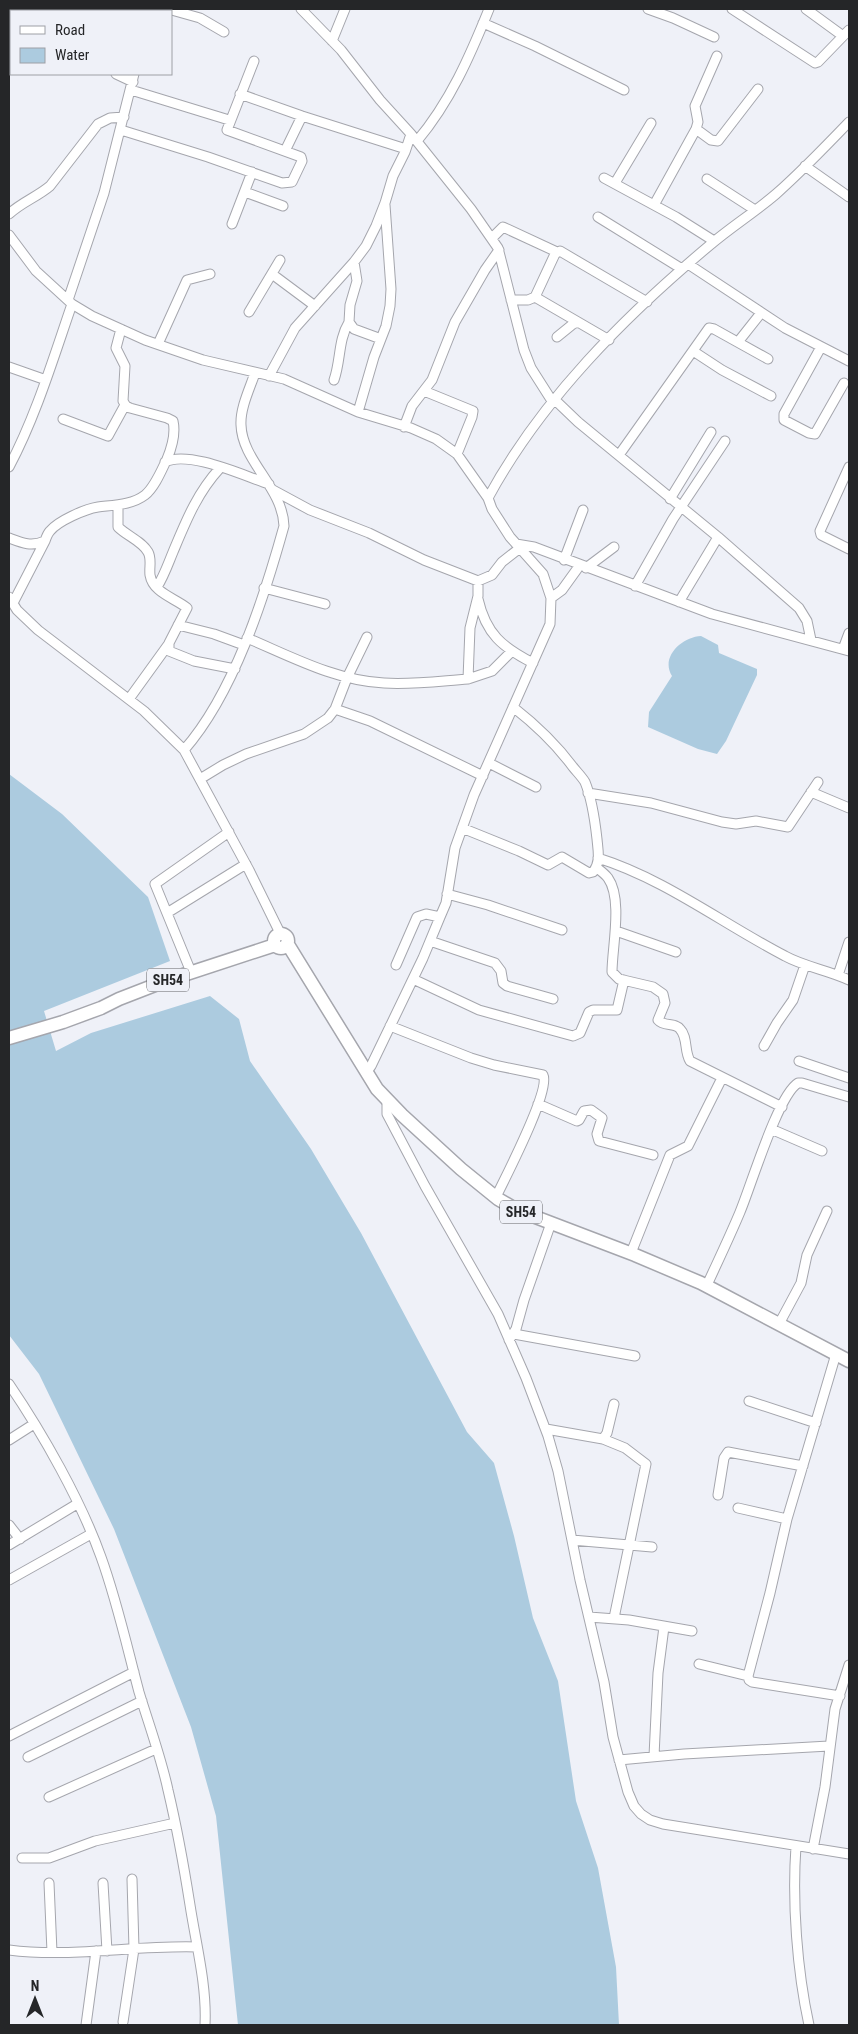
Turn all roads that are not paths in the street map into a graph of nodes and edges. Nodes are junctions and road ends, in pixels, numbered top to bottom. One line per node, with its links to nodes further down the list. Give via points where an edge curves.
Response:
1 (301, 9): 12 (street)
2 (345, 9): 12 (street)
3 (489, 9): 8 (street)
4 (648, 9): 11 (street)
5 (732, 9): 10 (street, via 815,63)
6 (806, 9): 10 (street)
7 (172, 10): 9 (street, via 200,18)
8 (483, 24): 18 (street); 27 (street, via 450,95 430,125)
9 (224, 32)
10 (846, 33)
11 (714, 37)
12 (332, 41): 27 (street)
13 (717, 56): 25 (street, via 695,106)
14 (254, 61): 19 (street)
15 (118, 75): 16 (street)
16 (133, 82): 21 (street); 22 (street)
17 (758, 88): 25 (street, via 718,141)
18 (624, 90)
19 (240, 94): 20 (street); 22 (street)
20 (302, 116): 28 (street); 29 (street)
21 (124, 117): 26 (street); 41 (street, via 110,118 98,124 50,186)
22 (229, 120): 29 (street, via 228,131)
23 (849, 122): 30 (street)
24 (651, 123): 34 (street)
25 (696, 129): 38 (street)
26 (121, 130): 31 (street); 56 (street)
27 (414, 138): 28 (street); 45 (street)
28 (406, 148): 37 (street)
29 (285, 151): 31 (street, via 302,158 292,182 286,184)
30 (805, 166): 36 (street); 40 (street)
31 (252, 172): 35 (street)
32 (604, 178): 34 (street)
33 (707, 179): 40 (street)
34 (615, 183): 38 (street)
35 (245, 192): 39 (street); 43 (street)
36 (849, 197)
37 (385, 204): 50 (street, via 373,233); 65 (street, via 391,289)
38 (654, 204): 46 (street)
39 (283, 206)
40 (755, 210): 46 (street)
41 (9, 214)
42 (598, 217): 51 (street)
43 (232, 224)
44 (9, 235): 56 (street, via 36,271)
45 (492, 238): 47 (street); 48 (street, via 503,227)
46 (714, 241): 51 (street)
47 (499, 250): 55 (street); 79 (street, via 455,322 432,380)
48 (557, 252): 54 (street); 57 (street, via 565,252)
49 (280, 260): 53 (street)
50 (354, 262): 58 (street); 61 (street, via 357,280)
51 (685, 267): 57 (street); 60 (street)
52 (210, 274): 68 (street, via 187,280)
53 (272, 274): 58 (street); 59 (street)
54 (535, 297): 55 (street); 62 (street)
55 (511, 300): 81 (street, via 531,368)
56 (70, 302): 63 (street); 76 (street)
57 (647, 302): 66 (street)
58 (315, 306): 75 (street, via 294,328)
59 (250, 312)
60 (761, 313): 67 (street); 69 (street)
61 (349, 322): 65 (street, via 354,329); 77 (street, via 342,338 340,362)
62 (578, 322): 64 (street); 66 (street)
63 (121, 329): 68 (street); 82 (street, via 116,348 126,366)
64 (557, 337)
65 (381, 338): 83 (street)
66 (609, 340): 81 (street)
67 (738, 342): 70 (street, via 710,328); 71 (street)
68 (158, 344): 74 (street)
69 (821, 347): 72 (street); 78 (street, via 784,414 784,420 815,434)
70 (693, 351): 80 (street); 89 (street)
71 (768, 359)
72 (849, 361)
73 (9, 367): 76 (street)
74 (255, 373): 75 (street); 94 (street, via 241,422 242,434)
75 (269, 376): 83 (street, via 284,379)
76 (46, 380): 91 (street)
77 (334, 380)
78 (844, 383)
79 (424, 391): 85 (street, via 412,406); 88 (street, via 473,412)
80 (771, 396)
81 (553, 400): 89 (street); 95 (street, via 506,464)
82 (125, 405): 84 (street, via 108,436); 90 (street, via 174,421 172,448)
83 (358, 412): 85 (street)
84 (63, 419)
85 (404, 426): 88 (street, via 436,440)
86 (711, 432): 96 (street)
87 (725, 441): 98 (street)
88 (456, 454): 95 (street)
89 (619, 455): 96 (street)
90 (165, 462): 93 (street, via 191,459); 97 (street, via 146,494)
91 (9, 467)
92 (849, 467): 104 (street, via 820,531 821,535)
93 (220, 468): 94 (street); 110 (street, via 202,489)
94 (271, 487): 108 (street, via 310,510); 111 (street, via 284,515 284,526)
95 (488, 498): 103 (street)
96 (670, 499): 98 (street)
97 (118, 505): 102 (street, via 78,513 50,531); 110 (street, via 118,527 148,553 150,576)
98 (681, 508): 100 (street); 109 (street)
99 (583, 510): 106 (street)
100 (718, 537): 115 (street); 120 (street, via 799,608 807,621)
101 (9, 538): 102 (street, via 29,544)
102 (45, 541): 114 (street)
103 (518, 546): 106 (street, via 534,547); 108 (street, via 492,575); 113 (street, via 543,574)
104 (849, 546)
105 (614, 548): 107 (street)
106 (564, 560): 107 (street)
107 (583, 567): 109 (street); 113 (street)
108 (478, 581): 112 (street)
109 (635, 586): 115 (street)
110 (157, 587): 117 (street, via 187,608)
111 (264, 588): 116 (street); 121 (street)
112 (478, 596): 124 (street, via 486,624); 128 (street, via 470,628)
113 (551, 598): 125 (street, via 550,624)
114 (11, 600): 129 (street, via 38,630)
115 (679, 602): 120 (street)
116 (325, 604)
117 (178, 625): 121 (street); 122 (street)
118 (849, 633): 123 (street)
119 (367, 638): 127 (street)
120 (811, 640): 123 (street)
121 (246, 641): 126 (street); 127 (street)
122 (168, 645): 126 (street, via 169,651 178,656); 129 (street)
123 (846, 650)
124 (511, 652): 125 (street); 128 (street, via 492,671)
125 (533, 663): 130 (street)
126 (235, 669): 132 (street, via 195,738)
127 (347, 678): 128 (street, via 384,684); 131 (street)
128 (468, 680)
129 (129, 699): 132 (street)
130 (513, 707): 133 (street); 139 (street, via 562,752 584,781)
131 (335, 709): 134 (street, via 370,721); 135 (street, via 328,718 304,734 246,754)
132 (184, 750): 135 (street)
133 (489, 764): 134 (street); 137 (street)
134 (482, 776): 141 (street)
135 (200, 780): 142 (street)
136 (818, 782): 138 (street)
137 (536, 787)
138 (811, 792): 139 (street, via 788,827 756,821 722,822 651,803); 140 (street)
139 (588, 793): 143 (street)
140 (849, 808)
141 (462, 828): 145 (street, via 548,865 562,857 589,873); 146 (street)
142 (228, 832): 144 (street); 147 (street, via 155,884)
143 (598, 858): 145 (street); 156 (street, via 623,865 649,878)
144 (246, 864): 147 (street); 151 (street)
145 (596, 868): 150 (street, via 610,880 613,888)
146 (447, 894): 148 (street); 149 (street, via 488,904)
147 (167, 913): 157 (street)
148 (440, 917): 152 (street); 155 (street, via 426,914 417,917)
149 (562, 930)
150 (616, 931): 154 (street); 160 (street, via 612,972)
151 (281, 941): 157 (main road, SH54); 167 (main road, SH54)
152 (430, 941): 159 (street); 162 (street, via 495,963 501,970 503,983)
153 (849, 942): 158 (street)
154 (676, 952)
155 (396, 965)
156 (805, 965): 158 (street); 165 (street, via 793,1000)
157 (191, 972): 164 (main road, SH54, via 63,1022)
158 (838, 975): 161 (street)
159 (413, 979): 160 (street, via 486,1012 573,1036 580,1033 589,1012 617,1010); 163 (street)
160 (624, 980): 168 (street, via 660,991 665,1003 658,1020 661,1024 678,1026 690,1060)
161 (849, 980)
162 (553, 999)
163 (390, 1026): 167 (street); 172 (street, via 478,1060 543,1075 544,1088)
164 (9, 1038)
165 (764, 1046)
166 (799, 1061): 169 (street)
167 (366, 1073): 171 (main road, SH54)
168 (722, 1078): 173 (street); 180 (street, via 688,1146 670,1155)
169 (849, 1078)
170 (849, 1097): 173 (street, via 798,1083 792,1087)
171 (387, 1101): 177 (main road, SH54); 183 (street, via 387,1114 425,1186)
172 (538, 1104): 176 (street, via 577,1121 584,1110 591,1110 602,1118 597,1134 599,1141); 177 (street)
173 (782, 1106): 174 (street)
174 (771, 1129): 175 (street); 181 (street, via 741,1211)
175 (822, 1152)
176 (653, 1156)
177 (496, 1197): 179 (main road, SH54, via 517,1210)
178 (827, 1211): 182 (street, via 807,1255 801,1283)
179 (552, 1223): 180 (main road, SH54); 183 (street)
180 (631, 1253): 181 (main road, SH54)
181 (707, 1285): 182 (main road, SH54)
182 (780, 1324): 184 (main road, SH54)
183 (512, 1337): 185 (street); 192 (street)
184 (836, 1354): 186 (main road, SH54); 190 (street)
185 (635, 1356)
186 (849, 1361)
187 (9, 1384): 191 (street)
188 (748, 1402): 190 (street)
189 (614, 1404): 193 (street)
190 (816, 1423): 195 (street)
191 (34, 1424): 194 (street); 197 (street)
192 (546, 1430): 193 (street); 203 (street)
193 (603, 1439): 205 (street, via 625,1448 646,1464)
194 (9, 1440)
195 (803, 1466): 196 (street, via 728,1452 724,1458); 199 (street)
196 (718, 1495)
197 (77, 1504): 201 (street); 202 (street)
198 (738, 1508): 199 (street)
199 (787, 1519): 215 (street)
200 (9, 1525): 202 (street)
201 (92, 1534): 207 (street); 214 (street, via 116,1604)
202 (20, 1539): 204 (street)
203 (572, 1540): 205 (street); 208 (street)
204 (9, 1545)
205 (628, 1545): 206 (street); 209 (street)
206 (652, 1547)
207 (9, 1580)
208 (589, 1616): 209 (street); 223 (street)
209 (614, 1618): 210 (street)
210 (664, 1627): 211 (street); 221 (street)
211 (692, 1631)
212 (699, 1664): 215 (street)
213 (849, 1665): 216 (street)
214 (134, 1672): 217 (street); 218 (street)
215 (748, 1676): 216 (street, via 752,1682)
216 (840, 1696): 219 (street)
217 (142, 1700): 220 (street); 222 (street)
218 (9, 1736)
219 (829, 1746): 221 (street); 227 (street)
220 (156, 1748): 224 (street); 225 (street)
221 (654, 1756): 223 (street)
222 (28, 1757)
223 (619, 1760): 226 (street, via 634,1806 650,1820)
224 (49, 1798)
225 (175, 1823): 229 (street, via 95,1841 49,1858); 233 (street)
226 (796, 1846): 227 (street); 242 (street, via 797,1939)
227 (813, 1848): 228 (street)
228 (849, 1854)
229 (22, 1858)
230 (132, 1879): 234 (street)
231 (49, 1883): 238 (street)
232 (103, 1883): 236 (street)
233 (197, 1947): 234 (street); 241 (street, via 206,2007)
234 (134, 1949): 236 (street); 239 (street)
235 (9, 1950): 238 (street)
236 (107, 1950): 237 (street)
237 (96, 1951): 238 (street); 240 (street)
238 (52, 1952)
239 (123, 2022)
240 (86, 2025)
241 (205, 2025)
242 (809, 2025)

